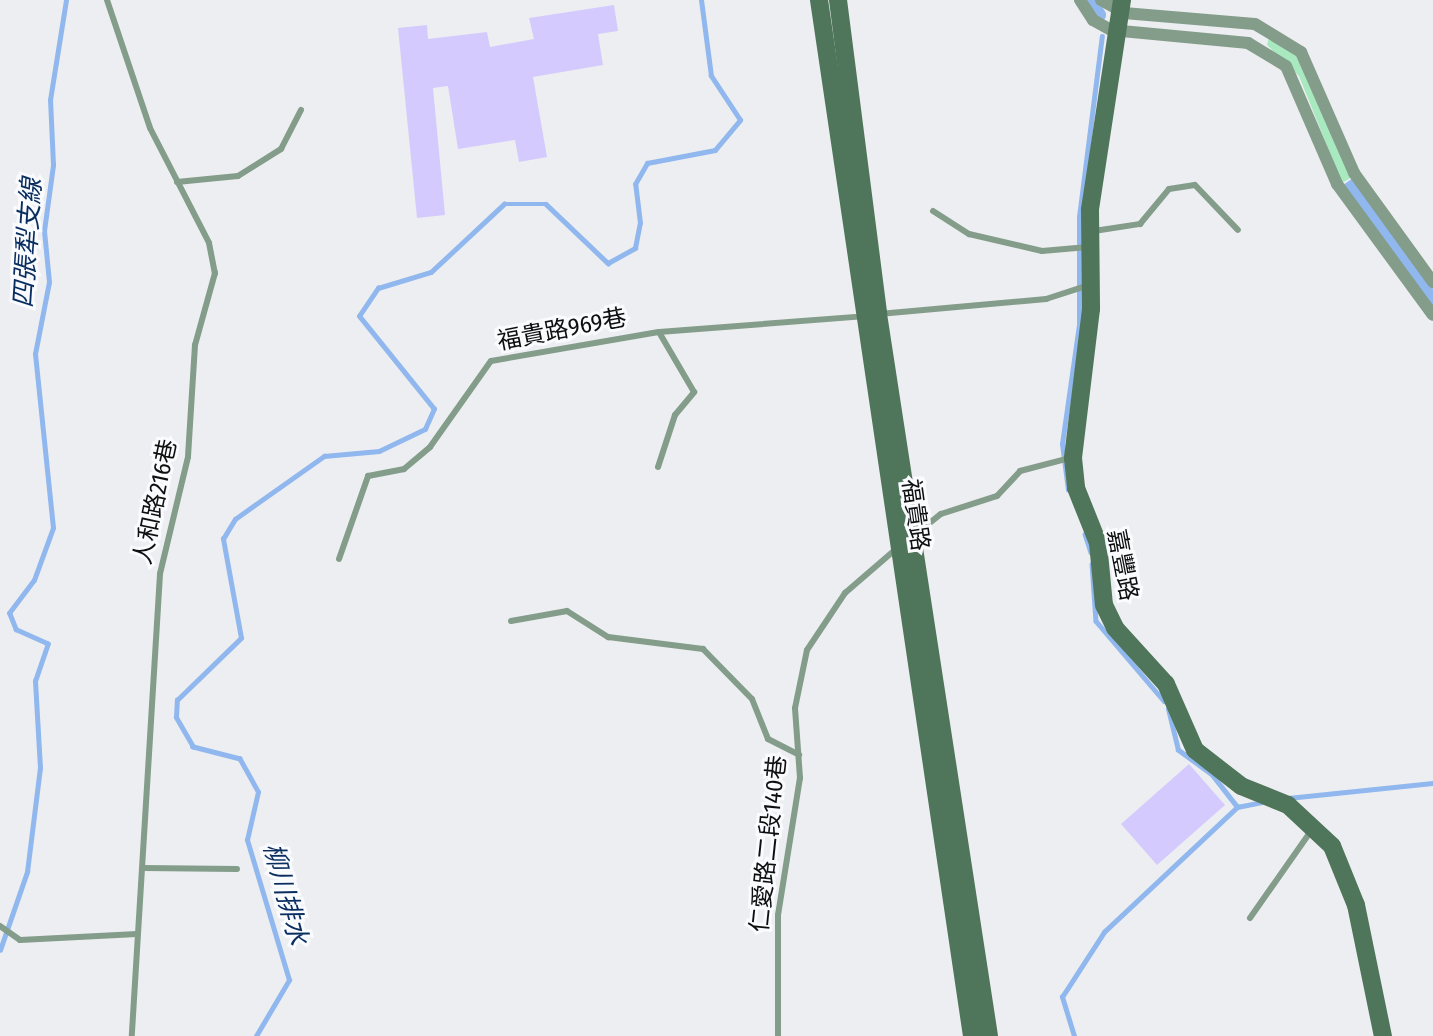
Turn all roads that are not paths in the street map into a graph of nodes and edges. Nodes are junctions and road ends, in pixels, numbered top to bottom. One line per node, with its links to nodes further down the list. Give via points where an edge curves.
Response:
1 (107, 0): 11 (lane, 人和路216巷, via 150,128)
2 (819, 0): 17 (street, 福貴路)
3 (838, 0): 17 (street, 福貴路)
4 (1080, 0): 8 (street, via 1093,20)
5 (1101, 0): 6 (street)
6 (1120, 5): 7 (street); 8 (street, 嘉豐路)
7 (1262, 27): 9 (street); 15 (street, via 1307,60 1354,173)
8 (1114, 31): 9 (street); 14 (street, 嘉豐路)
9 (1256, 47): 18 (street, via 1294,76 1337,184)
10 (301, 110): 11 (lane, via 281,149 238,176)
11 (177, 182): 28 (lane, 人和路216巷, via 209,243 215,273 195,345 188,457 160,575)
12 (933, 211): 14 (lane, via 969,234 1042,251)
13 (1238, 230): 14 (lane, via 1195,185 1169,189 1140,224)
14 (1090, 239): 16 (street, 嘉豐路)
15 (1433, 282)
16 (1090, 285): 17 (lane, 福貴路969巷, via 1046,299); 20 (street, 嘉豐路)
17 (869, 315): 19 (lane, 福貴路969巷); 22 (street, 福貴路); 23 (street, 福貴路)
18 (1433, 316)
19 (659, 332): 21 (lane, via 695,392 675,415); 24 (lane, 福貴路969巷, via 491,361 430,447 404,469 368,476)
20 (1073, 458): 22 (lane, 仁愛路二段140巷, via 1044,460 1020,471 997,496 941,514); 27 (street, 嘉豐路, via 1076,488 1098,543 1108,617 1166,684 1188,742 1222,774 1288,805)
21 (658, 467)
22 (915, 534): 23 (lane, 仁愛路二段140巷); 36 (street, 福貴路)
23 (895, 550): 26 (lane, 仁愛路二段140巷, via 845,593 807,650 795,708); 35 (street, 福貴路)
24 (339, 559)
25 (511, 621): 26 (lane, via 567,611 608,637 703,649 752,699 768,738)
26 (799, 755): 34 (lane, 仁愛路二段140巷, via 778,915)
27 (1315, 826): 30 (lane); 37 (street, 嘉豐路, via 1339,857 1356,905)
28 (144, 868): 29 (lane); 32 (lane, 人和路216巷)
29 (237, 869)
30 (1250, 918)
31 (0, 926): 32 (lane, via 20,940)
32 (137, 934): 33 (lane, 人和路216巷)
33 (132, 1036)
34 (778, 1036)
35 (972, 1036)
36 (989, 1036)
37 (1383, 1036)

